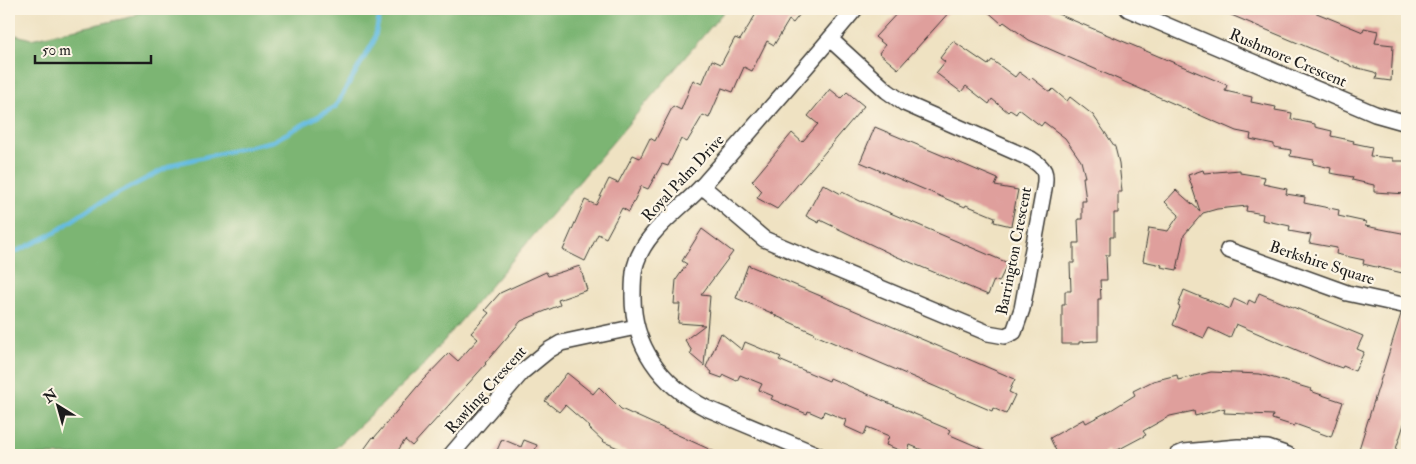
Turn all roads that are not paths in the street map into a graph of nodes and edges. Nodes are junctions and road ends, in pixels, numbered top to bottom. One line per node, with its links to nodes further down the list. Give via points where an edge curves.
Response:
1 (856, 9): 3 (street, Royal Palm Drive)
2 (1128, 9): 4 (street, Rushmore Crescent, via 1375,114)
3 (830, 39): 5 (street, Royal Palm Drive); 5 (street, Barrington Crescent, via 887,91 904,102 1041,165 1046,176 1044,189 1022,309 1014,332 1005,336 988,333 764,239)
4 (1407, 123)
5 (702, 186): 8 (street, Royal Palm Drive, via 658,227 640,254 633,280)
6 (1228, 250): 7 (street, Berkshire Square, via 1347,293)
7 (1407, 306)
8 (636, 327): 9 (street, Rawling Crescent, via 562,343 549,350 522,372); 10 (street, Royal Palm Drive, via 643,346 660,372 691,400)
9 (451, 455)
10 (818, 455)
11 (1177, 455): 12 (street, via 1238,447 1268,448)
12 (1288, 455)

